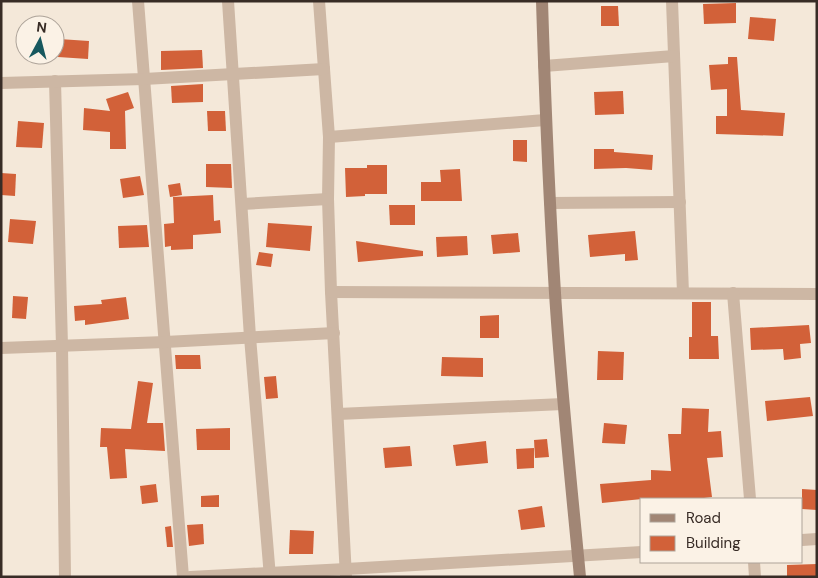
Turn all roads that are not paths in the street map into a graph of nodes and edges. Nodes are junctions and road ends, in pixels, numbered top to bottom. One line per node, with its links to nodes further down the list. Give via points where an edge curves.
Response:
1 (138, 1): 10 (street)
2 (228, 1): 9 (street)
3 (318, 1): 8 (street)
4 (542, 1): 7 (main road)
5 (672, 1): 6 (street)
6 (674, 56): 7 (street); 16 (street)
7 (544, 66): 13 (main road)
8 (324, 69): 9 (street); 14 (street)
9 (234, 74): 10 (street); 18 (street)
10 (144, 79): 11 (street); 26 (street)
11 (54, 81): 12 (street); 27 (street)
12 (1, 83)
13 (546, 120): 14 (street); 17 (main road)
14 (329, 138): 15 (street)
15 (328, 199): 18 (street); 19 (street)
16 (680, 202): 17 (street); 21 (street)
17 (550, 203): 22 (main road)
18 (242, 204): 25 (street)
19 (331, 292): 22 (street); 24 (street)
20 (733, 292): 21 (street); 23 (street); 31 (street)
21 (683, 293): 22 (street)
22 (555, 294): 29 (main road)
23 (817, 294)
24 (334, 333): 25 (street); 30 (street)
25 (250, 337): 26 (street); 38 (street)
26 (165, 342): 27 (street); 40 (street)
27 (62, 346): 28 (street); 39 (street)
28 (1, 348)
29 (563, 404): 30 (street); 35 (main road)
30 (338, 414): 37 (street)
31 (750, 498)
32 (817, 539): 33 (street)
33 (803, 540)
34 (640, 552): 35 (street)
35 (578, 556): 37 (street); 42 (main road)
36 (754, 563): 43 (street)
37 (346, 573): 38 (street)
38 (270, 575): 41 (street)
39 (65, 577)
40 (183, 577)
41 (190, 577)
42 (580, 577)
43 (755, 577)

